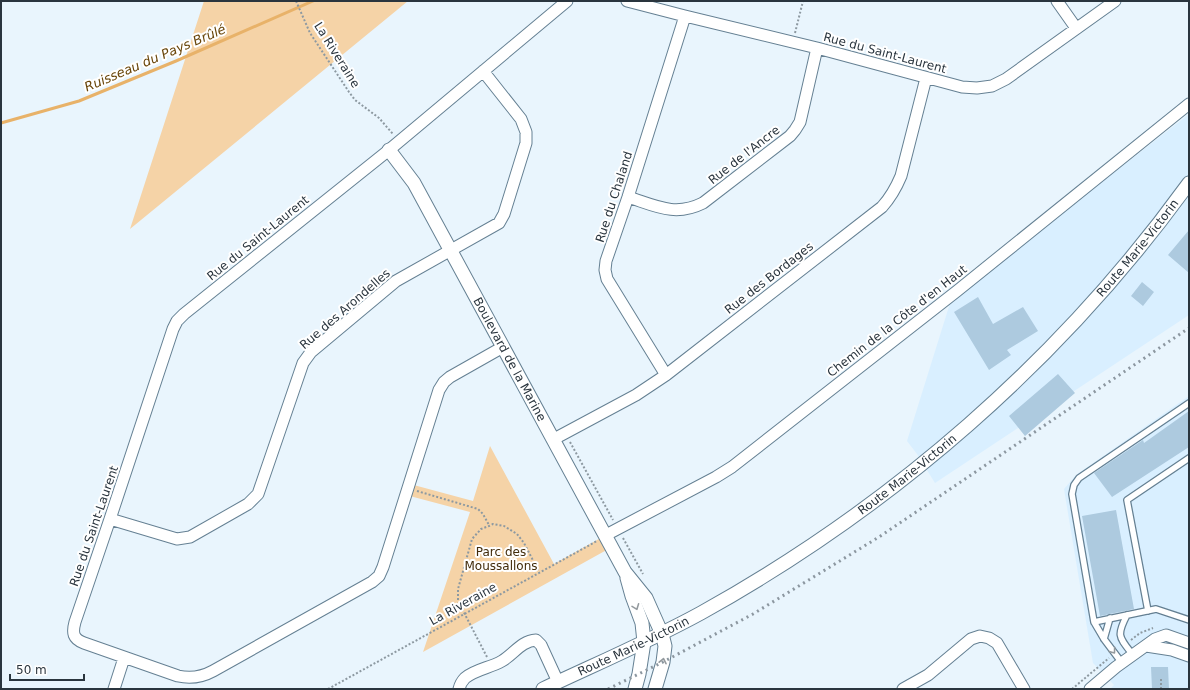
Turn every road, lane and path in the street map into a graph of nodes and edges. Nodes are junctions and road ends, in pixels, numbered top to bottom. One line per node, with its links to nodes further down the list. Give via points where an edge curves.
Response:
1 (296, 1): 14 (path, La Riveraine, via 310,33 349,92 393,134)
2 (567, 1): 11 (street, Rue du Saint-Laurent)
3 (627, 1): 7 (street, Rue du Saint-Laurent)
4 (803, 1): 9 (path)
5 (1057, 1): 8 (street)
6 (1115, 1): 8 (street, Rue du Saint-Laurent)
7 (685, 16): 9 (street, Rue du Saint-Laurent); 16 (street, Rue du Chaland)
8 (1076, 28): 12 (street, Rue du Saint-Laurent, via 1006,79 992,86 977,88)
9 (793, 42): 10 (street, Rue du Saint-Laurent)
10 (817, 48): 12 (street, Rue du Saint-Laurent); 16 (street, Rue de l'Ancre, via 800,122 790,136 693,208 668,210)
11 (483, 71): 14 (street, Rue du Saint-Laurent); 17 (street, Rue des Arondelles, via 521,119 526,132 526,143 502,219)
12 (926, 78): 19 (street, Rue des Bordages, via 901,176 889,200)
13 (1189, 104): 26 (street, Chemin de la Côte d'en Haut, via 957,291 732,467)
14 (388, 150): 17 (street, Boulevard de la Marine, via 414,184); 24 (street, Rue du Saint-Laurent, via 177,321)
15 (1189, 183): 36 (street, Route Marie-Victorin, via 1135,253 1085,311 1021,377 940,450 890,490 813,545)
16 (628, 197): 19 (street, Rue du Chaland, via 605,270 607,279)
17 (450, 250): 18 (street, Boulevard de la Marine); 24 (street, Rue des Arondelles, via 396,281 311,352 303,363 258,494 248,504 190,538 177,539)
18 (503, 347): 21 (street, Boulevard de la Marine); 23 (street, Rue du Saint-Laurent, via 444,382 439,390)
19 (666, 375): 21 (street, Rue des Bordages, via 636,395)
20 (1189, 403): 35 (lane, via 1079,478 1074,485 1072,494)
21 (560, 436): 26 (path); 27 (street, Boulevard de la Marine)
22 (1189, 458): 30 (lane, via 1127,500)
23 (408, 488): 25 (path, via 478,509); 43 (street, Rue du Saint-Laurent, via 383,567 379,576 372,582 214,671 198,677 185,678)
24 (110, 519): 43 (street, Rue du Saint-Laurent, via 73,629 78,641)
25 (489, 526): 28 (path, via 504,526 517,534); 31 (path, via 481,529 472,539 458,589 458,601)
26 (618, 529): 27 (street, Chemin de la Côte d'en Haut)
27 (606, 535): 28 (path, La Riveraine); 29 (street, Boulevard de la Marine)
28 (539, 572): 31 (path, La Riveraine)
29 (625, 572): 36 (street, Boulevard de la Marine, via 646,598); 38 (street, Boulevard de la Marine, one-way to 38, via 642,623)
30 (1148, 610): 32 (lane); 34 (lane, via 1156,609)
31 (465, 614): 46 (path); 50 (path, La Riveraine)
32 (1127, 615): 33 (lane); 41 (lane, via 1120,634)
33 (1110, 618): 35 (lane); 37 (lane)
34 (1189, 620)
35 (1094, 622): 37 (lane)
36 (662, 634): 38 (street, Route Marie-Victorin); 54 (street, Boulevard de la Marine, one-way to 36, via 663,662 665,646)
37 (1104, 639): 45 (lane, one-way to 45)
38 (644, 642): 48 (street, Route Marie-Victorin); 53 (street, Boulevard de la Marine)
39 (1189, 643): 40 (street, via 1163,636)
40 (1146, 646): 41 (street); 42 (street)
41 (1133, 655): 45 (street)
42 (1189, 656)
43 (124, 658): 49 (street)
44 (1108, 658): 57 (path)
45 (1122, 663): 58 (street)
46 (491, 666): 48 (street, via 504,660 529,640 536,640 541,644); 51 (street, via 472,673 463,680)
47 (1160, 678): 59 (path)
48 (558, 682): 52 (street, Route Marie-Victorin)
49 (114, 689)
50 (328, 689)
51 (459, 689)
52 (543, 689)
53 (635, 689)
54 (655, 689)
55 (903, 689): 56 (street, via 928,675 971,639 980,636 990,638 997,644)
56 (1024, 689)
57 (1072, 689)
58 (1090, 689)
59 (1161, 689)

